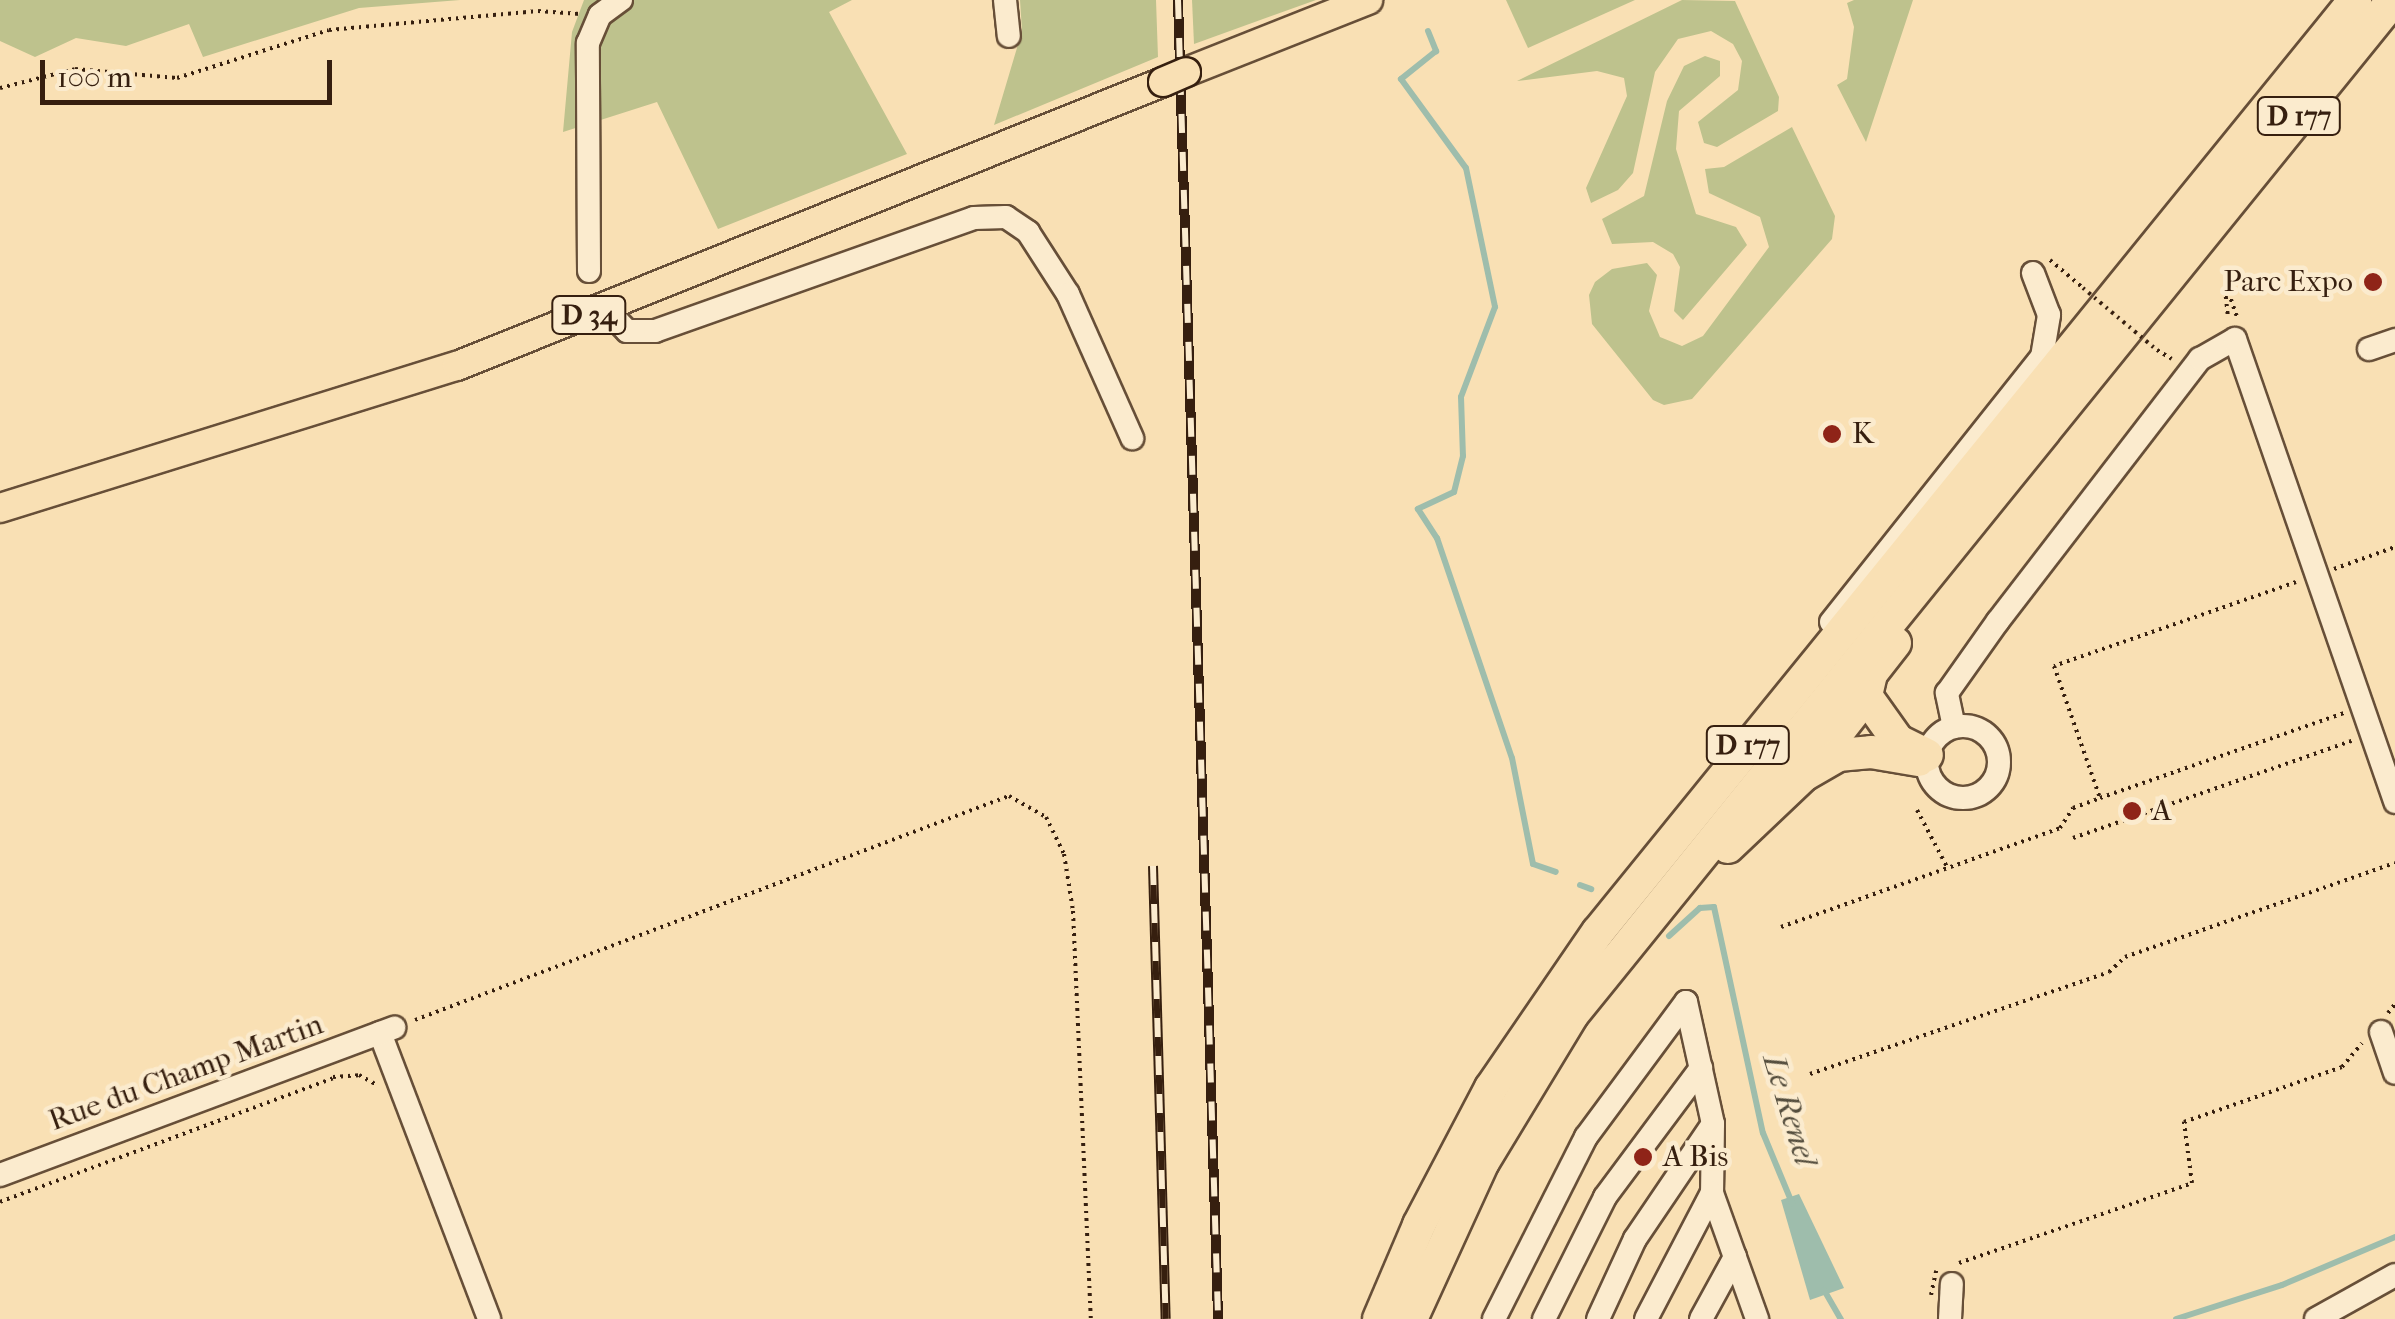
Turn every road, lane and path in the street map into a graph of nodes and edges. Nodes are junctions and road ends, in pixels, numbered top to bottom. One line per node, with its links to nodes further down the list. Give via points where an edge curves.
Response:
1 (620, 0): 8 (street)
2 (1005, 0): 9 (street)
3 (1368, 0): 15 (main road, D 34)
4 (2343, 0): 11 (highway)
5 (2355, 0): 11 (highway, D 177)
6 (2393, 0): 11 (highway, D 177)
7 (2395, 14): 11 (highway)
8 (600, 15): 10 (path, via 538,11 328,30 177,78 74,68); 13 (street, via 586,59)
9 (1010, 36)
10 (0, 88)
11 (2193, 222): 24 (highway, via 1871,674); 29 (highway, D 177); 46 (highway, D 177, via 1618,954)
12 (2040, 265): 18 (path, bridge, via 2172,360); 29 (street, via 2048,315 2042,357 1864,576)
13 (588, 272)
14 (2226, 284): 16 (path, via 2222,300)
15 (605, 308): 20 (street, via 627,331 656,330 974,218 1006,217 1028,232 1068,294); 21 (main road, D 34, via 457,366)
16 (2235, 339): 23 (street); 26 (street, via 2200,360 1998,622 1946,694)
17 (2395, 340): 19 (street)
18 (2181, 346)
19 (2369, 349)
20 (1132, 438)
21 (0, 508)
22 (2395, 547): 23 (path)
23 (2317, 574): 25 (street); 31 (path, via 2054,666)
24 (1866, 696): 28 (highway, via 1898,742); 30 (highway)
25 (2363, 706): 27 (street); 31 (path)
26 (1954, 727): 28 (street, via 1936,737); 28 (street, via 1976,728 1998,751 1998,772 1987,790 1968,798 1947,795 1932,782)
27 (2372, 734): 32 (street); 34 (path)
28 (1927, 758): 30 (highway, via 1848,752)
29 (1729, 769): 59 (highway, D 177, via 1530,1026 1452,1158)
30 (1804, 775): 46 (highway, via 1741,832)
31 (2100, 798): 36 (path, via 2073,808 2060,828)
32 (2395, 802)
33 (1917, 810): 36 (path)
34 (2073, 838)
35 (2395, 863): 44 (path, via 2125,958 2109,972)
36 (1948, 869): 37 (path)
37 (1781, 927)
38 (2395, 1004): 40 (path)
39 (387, 1031): 41 (street, Rue du Champ Martin); 57 (street); 58 (path, via 1010,796 1046,817 1064,854 1073,911)
40 (2375, 1033): 43 (street); 54 (path, via 2342,1066 2184,1122 2192,1183 1932,1273 1927,1294)
41 (325, 1054): 45 (path); 49 (street, Rue du Champ Martin)
42 (1702, 1068): 48 (street); 61 (street, via 1686,1002 1586,1137); 62 (street, via 1604,1198)
43 (2395, 1073)
44 (1810, 1074)
45 (334, 1078): 47 (path, via 358,1075); 51 (path)
46 (1530, 1079): 60 (highway, D 177, via 1474,1178)
47 (379, 1086)
48 (1712, 1124): 50 (street); 63 (street, via 1635,1239)
49 (0, 1175)
50 (1712, 1193): 52 (street); 64 (street)
51 (0, 1202)
52 (1735, 1257): 55 (street); 65 (street)
53 (2395, 1276): 56 (street)
54 (1951, 1301)
55 (1753, 1315)
56 (2322, 1317)
57 (490, 1319)
58 (1091, 1319)
59 (1379, 1319)
60 (1410, 1319)
61 (1494, 1319)
62 (1544, 1319)
63 (1598, 1319)
64 (1646, 1319)
65 (1700, 1319)

